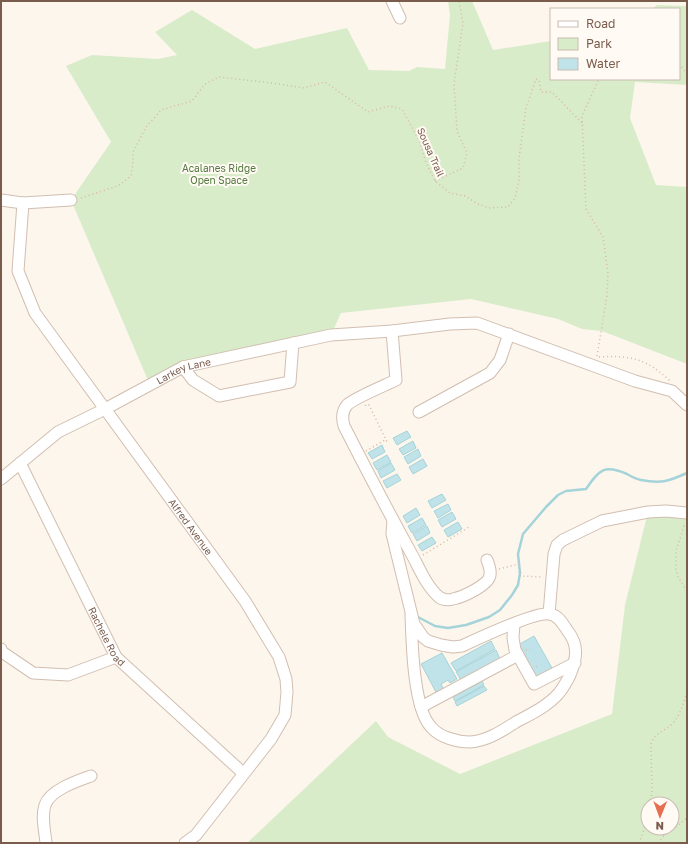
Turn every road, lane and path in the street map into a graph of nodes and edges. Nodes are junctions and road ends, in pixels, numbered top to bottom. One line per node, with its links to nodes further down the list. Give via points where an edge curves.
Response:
1 (392, 1): 3 (street)
2 (459, 1): 8 (path, via 463,23 454,84 457,131 467,153 463,168)
3 (400, 18)
4 (680, 65): 5 (path)
5 (687, 76)
6 (599, 80): 7 (path, via 582,116)
7 (584, 125): 8 (path, Sousa Trail, via 552,92 541,92 539,80 536,79 526,108 518,187 515,198 508,207 489,208 465,196 450,193); 16 (path, via 586,209 603,237 608,273 597,358 633,358 650,364)
8 (435, 181): 10 (path, Sousa Trail, via 420,142 402,109 389,106 368,112 325,82 304,88 219,77 204,84 192,101 160,110 146,128 133,152 131,176 118,186)
9 (1, 200): 11 (street)
10 (71, 200): 11 (street)
11 (23, 202): 19 (street, Alfred Avenue, via 18,271 35,313)
12 (392, 331): 13 (street, Larkey Lane, via 477,323); 14 (street, Larkey Lane, via 330,335); 17 (street, via 396,380)
13 (510, 334): 18 (street, Larkey Lane, via 635,381 672,392); 20 (street, via 500,360 490,373)
14 (293, 343): 15 (street, Larkey Lane); 15 (street, via 290,382 219,396 193,380)
15 (183, 367): 19 (street, Larkey Lane)
16 (672, 382)
17 (358, 398): 21 (street, via 347,405 342,419); 21 (path, via 366,406 369,405 386,441)
18 (687, 405)
19 (105, 409): 22 (street, Larkey Lane, via 58,432); 42 (street, Alfred Avenue, via 245,601 279,658 286,679 285,715 271,739)
20 (419, 412)
21 (359, 455): 25 (street)
22 (20, 463): 23 (street, Larkey Lane); 38 (street, Rachele Road)
23 (1, 479)
24 (687, 513): 31 (street, via 648,512 602,521 557,545)
25 (393, 520): 28 (street); 34 (street, via 392,534)
26 (687, 523): 32 (path, via 676,551 678,577)
27 (469, 527): 28 (path)
28 (415, 560): 30 (street, via 432,589 440,598 447,600 482,586 487,582)
29 (487, 560): 30 (street)
30 (490, 572): 31 (path, via 519,564 520,576)
31 (553, 578): 33 (street)
32 (687, 592)
33 (550, 614): 35 (street, via 532,616); 39 (street, via 558,618 572,635 576,647)
34 (411, 615): 35 (street, via 423,637 441,646 462,646); 41 (street, via 416,685)
35 (514, 624): 37 (street, via 513,638)
36 (1, 649): 38 (street, via 33,673 68,675)
37 (518, 655): 39 (street, via 534,684); 41 (street)
38 (116, 657): 42 (street, Rachele Road)
39 (575, 663): 41 (street, via 559,693 539,709 484,739 469,742 442,735 431,727)
40 (687, 691): 44 (path, via 681,711 673,723 654,737 651,744)
41 (421, 707)
42 (243, 773): 47 (street, Alfred Avenue, via 196,835)
43 (91, 776): 46 (street, via 64,786 45,805)
44 (652, 796)
45 (687, 818): 48 (path)
46 (46, 843)
47 (185, 843)
48 (658, 843)

